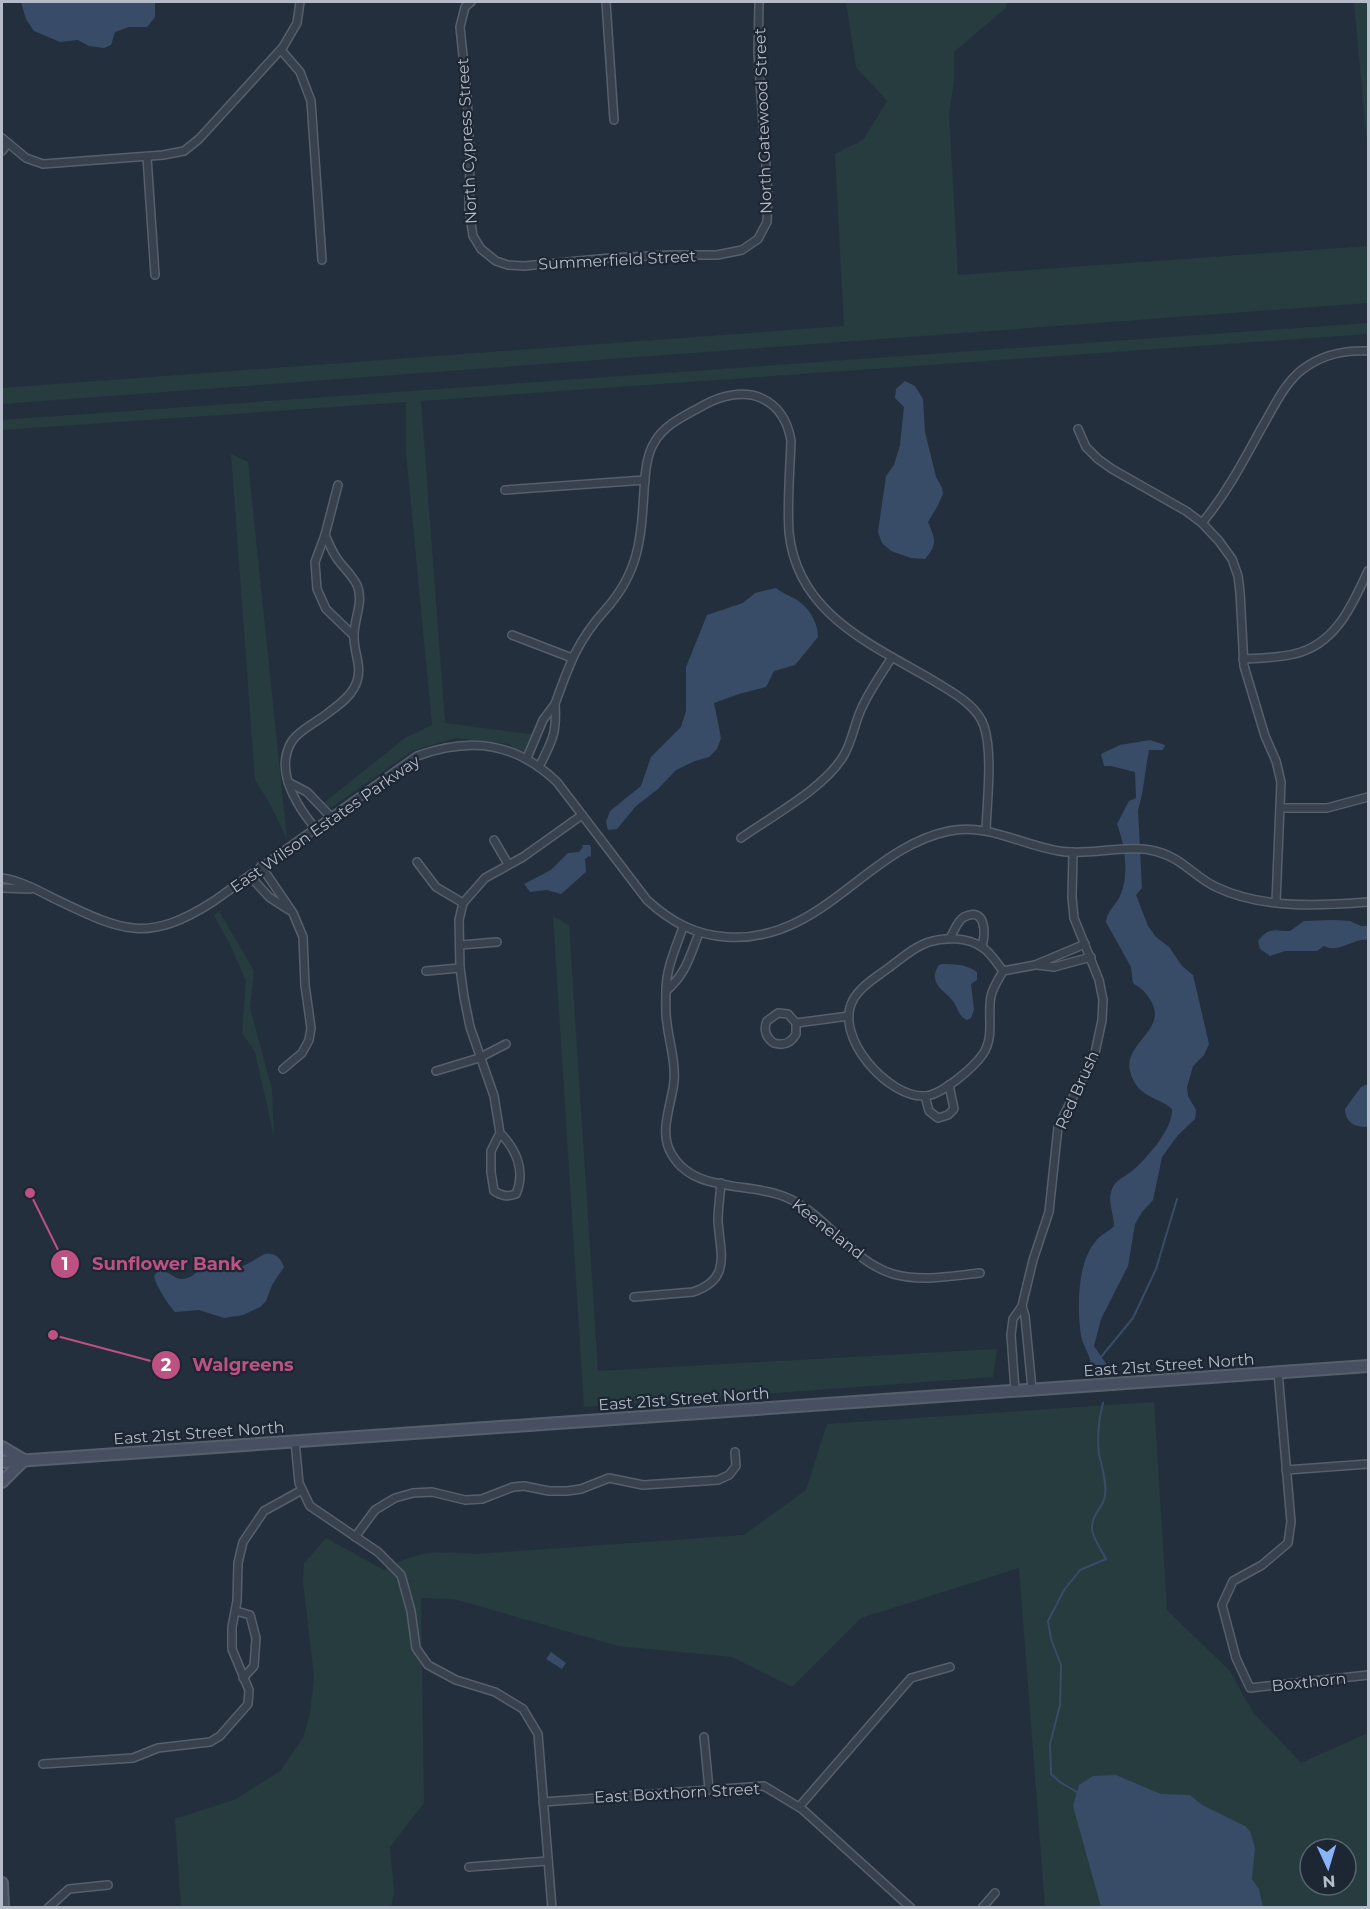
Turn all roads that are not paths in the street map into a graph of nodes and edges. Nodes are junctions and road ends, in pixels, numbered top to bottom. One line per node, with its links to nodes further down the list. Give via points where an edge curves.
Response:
1 (300, 2): 5 (street, via 297,23)
2 (471, 2): 12 (street, North Cypress Street, via 465,7 459,27 467,95 469,210 473,236)
3 (606, 2): 6 (street)
4 (759, 2): 11 (street, North Gatewood Street, via 758,52 768,195 767,222)
5 (281, 50): 10 (street, via 184,151); 13 (street, via 300,72 311,101)
6 (614, 120)
7 (2, 138): 8 (street)
8 (8, 143): 9 (street); 10 (street, via 26,158 42,164)
9 (2, 151)
10 (147, 157): 14 (street)
11 (758, 239): 12 (street, Summerfield Street, via 742,250 717,255 524,266 496,261)
12 (479, 246)
13 (322, 260)
14 (155, 275)
15 (1368, 351): 20 (street, via 1330,354 1296,375 1221,500)
16 (1078, 429): 20 (street, via 1086,447 1112,470)
17 (645, 480): 19 (street); 25 (street, via 653,443 674,422 713,400 730,396 744,394 765,401 789,427 789,533 802,579 827,612); 26 (street, via 642,536 636,560 626,583 590,627)
18 (338, 485): 21 (street)
19 (506, 490)
20 (1202, 523): 27 (street, via 1232,559 1238,576)
21 (325, 536): 24 (street, via 358,587 360,601); 24 (street, via 315,562 317,589 326,609)
22 (1368, 572): 27 (street, via 1349,611 1327,638 1296,654)
23 (512, 635): 26 (street)
24 (354, 636): 31 (street, via 359,659 354,688 346,699 293,739 286,754)
25 (892, 657): 37 (street, via 960,698 984,725 988,775); 38 (street, via 867,696 852,739 830,774)
26 (572, 658): 28 (street)
27 (1243, 659): 33 (street, via 1252,698 1276,761)
28 (555, 704): 29 (street, via 543,720); 30 (street, via 553,738)
29 (527, 758): 30 (street, East Wilson Estates Parkway); 35 (street, East Wilson Estates Parkway, via 488,747 439,748 417,756)
30 (539, 766): 34 (street, East Wilson Estates Parkway)
31 (288, 782): 35 (street, via 307,792); 36 (street)
32 (1368, 797): 33 (street, via 1327,808)
33 (1281, 808): 48 (street)
34 (582, 815): 42 (street); 52 (street, East Wilson Estates Parkway, via 647,900)
35 (331, 817): 36 (street, East Wilson Estates Parkway)
36 (315, 828): 43 (street, East Wilson Estates Parkway)
37 (986, 830): 40 (street, East Wilson Estates Parkway); 53 (street, East Wilson Estates Parkway, via 949,831 912,844 805,919 785,928 741,938)
38 (741, 838)
39 (494, 840): 42 (street)
40 (1073, 852): 48 (street, East Wilson Estates Parkway, via 1148,849 1178,859 1214,887); 56 (street, Red Brush, via 1074,918)
41 (417, 862): 50 (street, via 436,887)
42 (508, 864): 50 (street, via 485,878)
43 (261, 866): 44 (street, East Wilson Estates Parkway); 51 (street)
44 (250, 876): 47 (street, East Wilson Estates Parkway, via 191,916 153,928 122,927); 51 (street, via 268,897)
45 (2, 878): 47 (street, East Wilson Estates Parkway)
46 (2, 888): 47 (street, East Wilson Estates Parkway)
47 (36, 889)
48 (1276, 902): 49 (street, East Wilson Estates Parkway, via 1321,906)
49 (1368, 902)
50 (463, 903): 57 (street)
51 (293, 913): 69 (street, via 303,937 311,1028 302,1053)
52 (683, 927): 53 (street, East Wilson Estates Parkway); 64 (street, Keeneland, via 670,962)
53 (699, 933): 64 (street, via 685,969)
54 (950, 938): 58 (street); 58 (street, via 964,917 974,916 984,923); 65 (street, via 926,943 878,976 852,1000)
55 (497, 942): 57 (street)
56 (1084, 944): 59 (street, Red Brush); 60 (street)
57 (460, 945): 61 (street)
58 (982, 946): 63 (street)
59 (1091, 957): 60 (street, via 1054,967); 77 (street, Red Brush, via 1103,1000 1100,1038 1058,1127 1048,1212)
60 (1035, 965): 63 (street)
61 (460, 968): 62 (street); 68 (street, via 470,1028)
62 (426, 971)
63 (1003, 971): 71 (street, via 991,994 990,1033 983,1053)
64 (666, 991): 74 (street, Keeneland, via 667,1023 675,1060 665,1133 668,1147 684,1170 695,1178)
65 (849, 1016): 66 (street); 72 (street, via 854,1042 879,1075 905,1093)
66 (796, 1023): 66 (street, via 796,1034 789,1042 774,1043 766,1035 767,1021 778,1013 788,1014)
67 (506, 1044): 68 (street)
68 (480, 1058): 70 (street); 73 (street, via 494,1096)
69 (283, 1069)
70 (436, 1071)
71 (949, 1085): 72 (street); 72 (street, via 954,1109 948,1115 938,1118 929,1111)
72 (925, 1096)
73 (500, 1133): 73 (street, via 491,1151 494,1191 510,1196 516,1194 519,1186 517,1156)
74 (721, 1183): 75 (street, Keeneland, via 790,1199 855,1252 892,1273 917,1278); 76 (street, via 718,1221 723,1257 716,1278 693,1292)
75 (980, 1273)
76 (634, 1297)
77 (1022, 1306): 80 (street, Red Brush); 81 (street, Red Brush, via 1013,1318 1011,1335)
78 (1368, 1365): 79 (main road, East 21st Street North)
79 (1278, 1372): 80 (main road, East 21st Street North); 88 (street)
80 (1032, 1389): 81 (main road, East 21st Street North)
81 (1015, 1390): 82 (main road, East 21st Street North)
82 (295, 1441): 85 (main road, East 21st Street North); 90 (street)
83 (2, 1447): 85 (main road)
84 (735, 1452): 91 (street, via 736,1466 718,1480 643,1485 609,1478 567,1491 524,1486 465,1500 432,1492 413,1493 375,1510)
85 (24, 1460): 86 (main road, East 21st Street North); 89 (main road)
86 (2, 1462)
87 (1368, 1464): 88 (street)
88 (1286, 1470): 94 (street, Boxthorn, via 1291,1522 1288,1543 1233,1581 1222,1605 1236,1658 1250,1688)
89 (2, 1482)
90 (302, 1490): 91 (street, via 310,1506); 92 (street, via 264,1511 243,1542)
91 (355, 1537): 99 (street, via 378,1552 401,1575 416,1648 428,1665 456,1680 495,1692 523,1709 538,1734)
92 (236, 1611): 95 (street, via 232,1650); 95 (street, via 250,1615 256,1638 254,1666)
93 (950, 1667): 100 (street, via 911,1678)
94 (1368, 1675)
95 (243, 1678): 97 (street, via 249,1690 248,1704 210,1742 158,1748 133,1758)
96 (704, 1737): 98 (street)
97 (43, 1764)
98 (709, 1789): 99 (street, East Boxthorn Street); 100 (street, East Boxthorn Street, via 764,1786)
99 (543, 1802): 101 (street)
100 (799, 1807): 109 (street, East Boxthorn Street)
101 (548, 1861): 102 (street); 108 (street)
102 (469, 1867)
103 (2, 1883): 106 (main road)
104 (108, 1885): 107 (street, via 69,1889)
105 (994, 1893): 110 (street)
106 (3, 1908)
107 (48, 1908)
108 (552, 1908)
109 (911, 1908)
110 (982, 1908)

